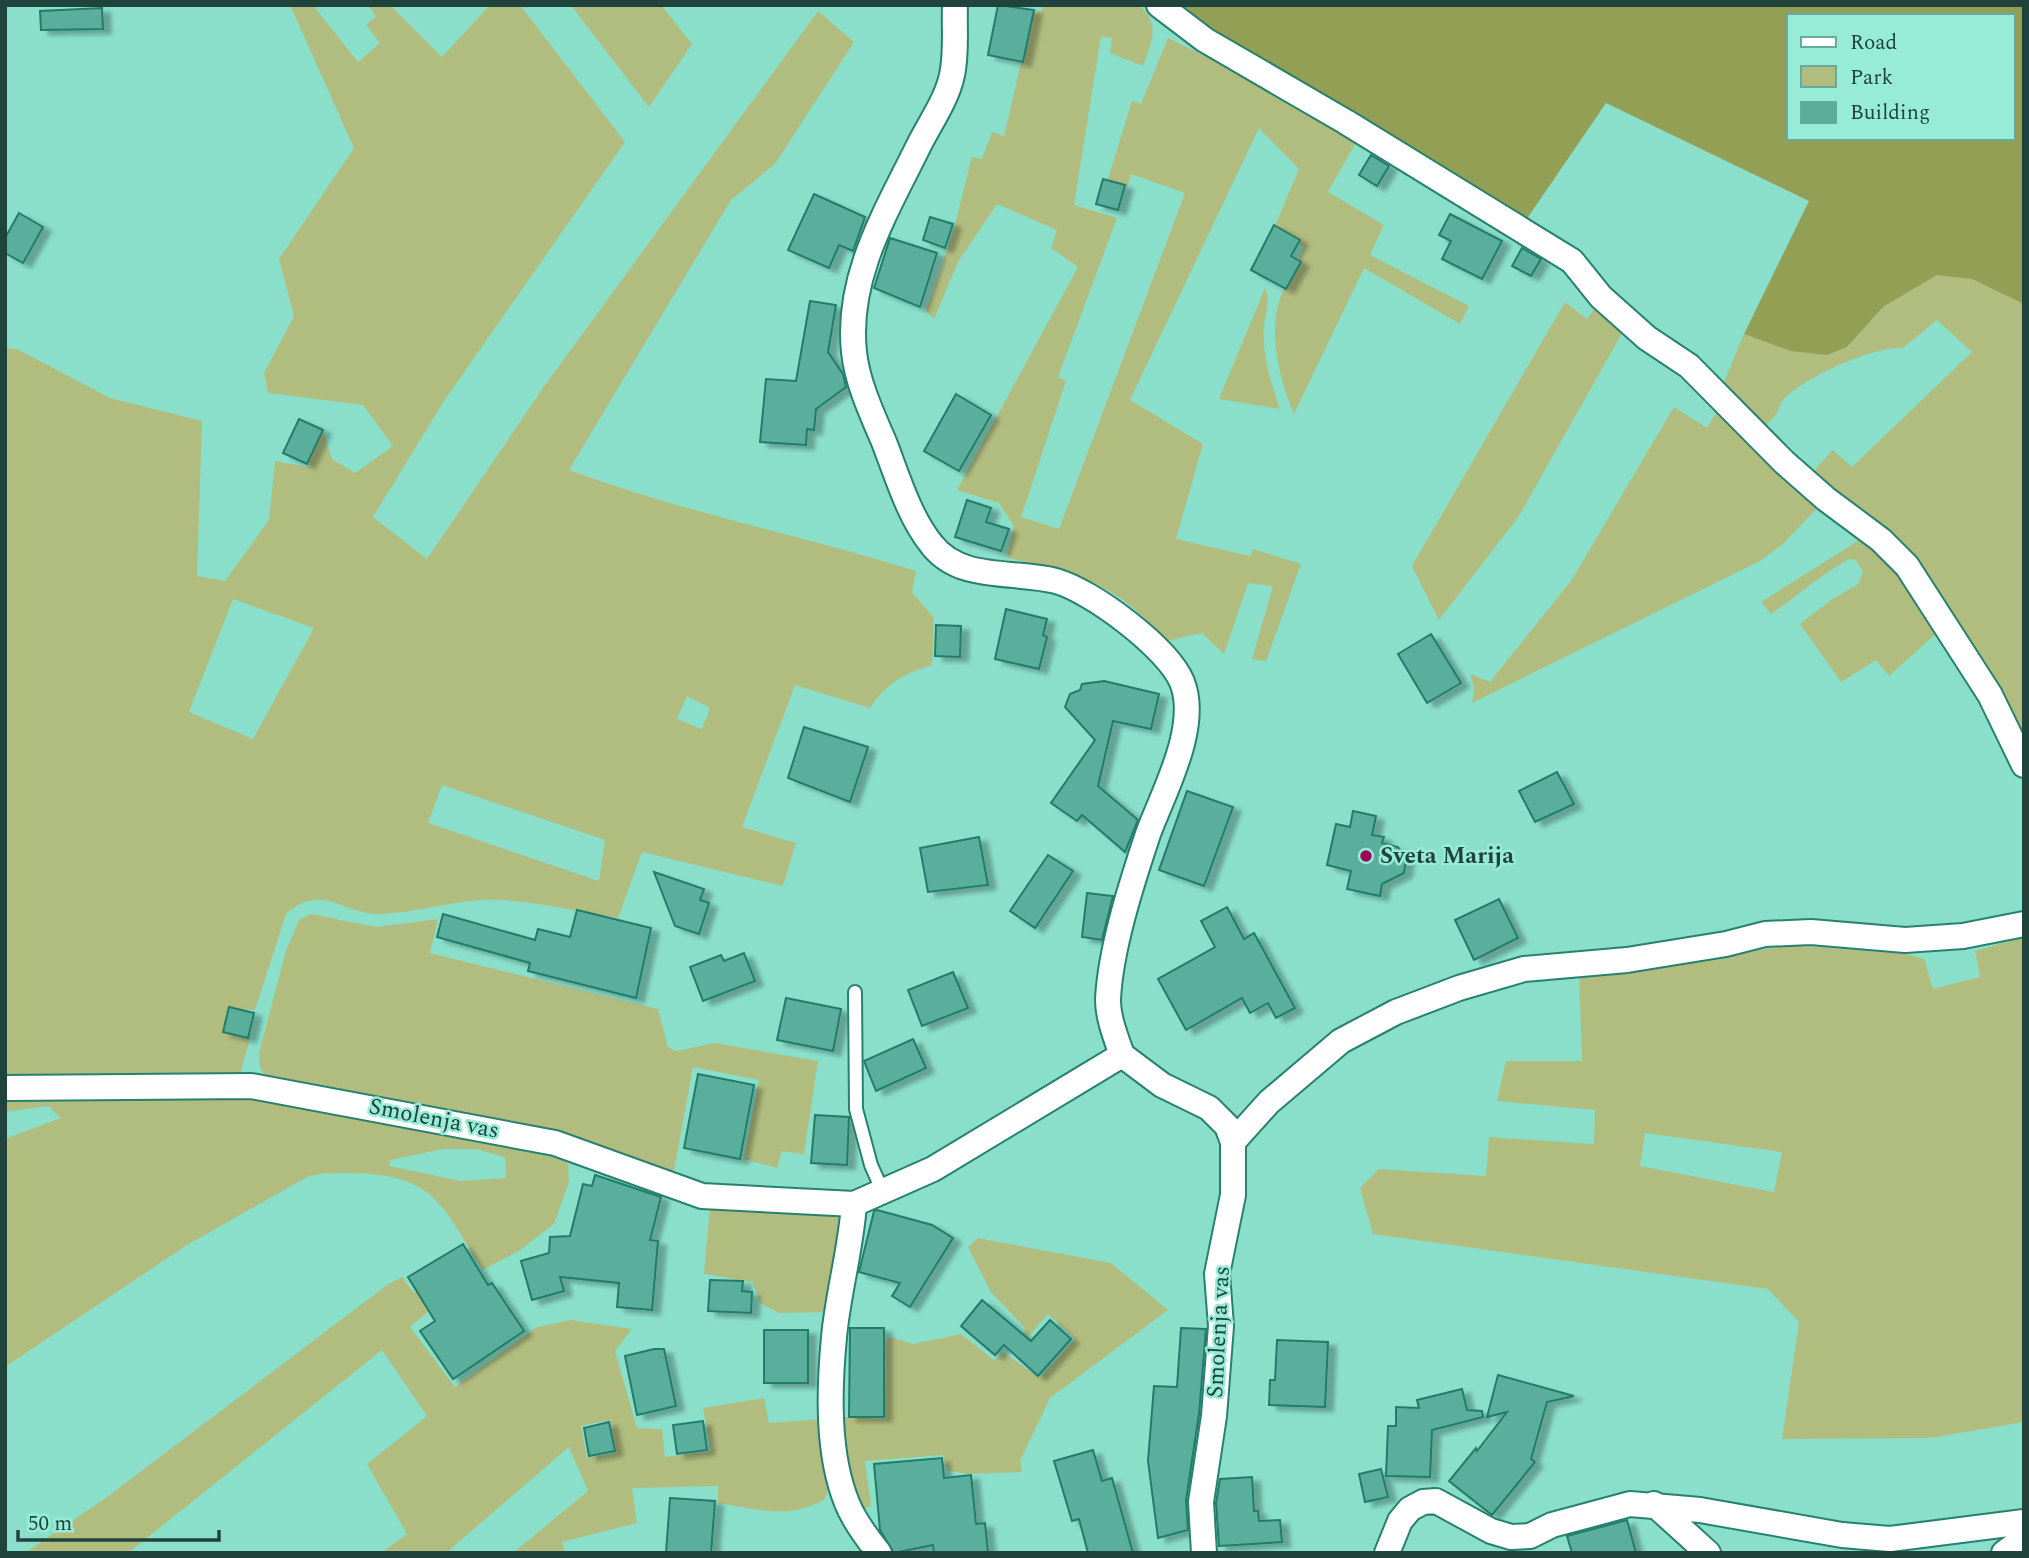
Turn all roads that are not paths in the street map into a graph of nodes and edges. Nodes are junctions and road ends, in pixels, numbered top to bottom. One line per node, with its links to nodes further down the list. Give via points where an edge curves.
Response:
1 (955, 5): 6 (street, via 952,76 867,253 854,303 854,354 870,409 930,544 946,560 967,569 1056,581 1084,593 1112,610 1169,662 1182,683 1186,707 1180,752 1130,893 1112,972 1108,1003)
2 (1159, 5): 3 (street, via 1205,40 1572,261 1601,297 1647,338 1689,366 1784,462 1907,566 1990,695)
3 (2024, 765)
4 (2024, 924): 8 (street, via 1963,936 1905,940 1811,932 1765,934 1639,958 1524,969 1396,1012 1341,1041 1269,1102)
5 (855, 992): 9 (lane, via 856,1109)
6 (1122, 1055): 8 (street, via 1161,1085 1209,1108 1227,1126); 9 (street, Smolenja vas, via 933,1169)
7 (5, 1088): 10 (street, Smolenja vas, via 251,1086 555,1143 702,1196)
8 (1233, 1142): 15 (street, Smolenja vas, via 1233,1195 1217,1275 1221,1326 1201,1502)
9 (883, 1192): 10 (street, Smolenja vas)
10 (854, 1204): 14 (street, via 834,1336 831,1400 842,1507)
11 (1654, 1504): 12 (street, via 1890,1539); 16 (street, via 1630,1504 1552,1525 1530,1536 1511,1537 1436,1501 1423,1502 1399,1521); 17 (street)
12 (2024, 1522)
13 (2024, 1538): 18 (street)
14 (879, 1553)
15 (1204, 1553)
16 (1387, 1553)
17 (1709, 1553)
18 (2004, 1553)

